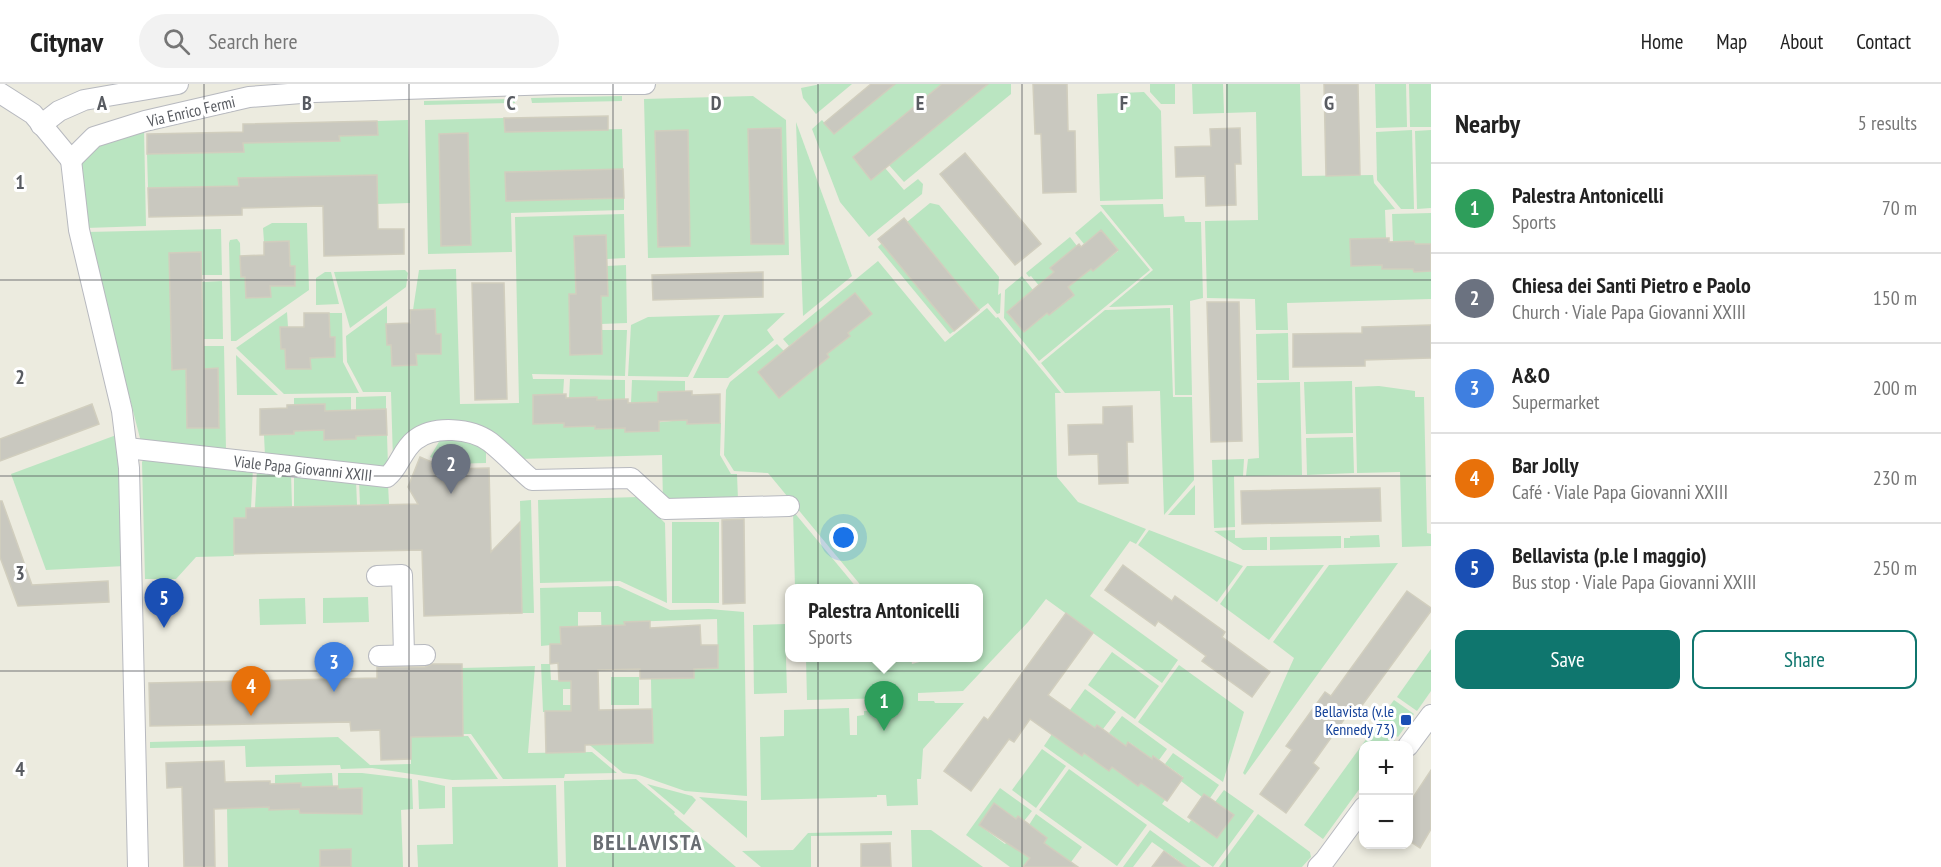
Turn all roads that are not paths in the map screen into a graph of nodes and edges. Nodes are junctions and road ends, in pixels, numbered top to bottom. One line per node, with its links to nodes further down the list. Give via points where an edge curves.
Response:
1 (178, 84): 5 (street, via 84,100 59,111)
2 (557, 84): 3 (street, Via Enrico Fermi); 6 (street, Via Enrico Fermi, via 249,97 94,137)
3 (645, 84)
4 (0, 93): 5 (street, via 33,114)
5 (41, 125): 6 (street)
6 (71, 160): 7 (street, via 79,230 122,411)
7 (127, 448): 8 (street, Viale Papa Giovanni XXIII, via 387,477 413,441 444,429 488,441 532,480 631,478 664,509); 16 (street)
8 (789, 506)
9 (377, 576): 10 (street, via 402,575)
10 (404, 655): 11 (street); 12 (street)
11 (425, 655)
12 (379, 656)
13 (1431, 715): 14 (street)
14 (1412, 741)
15 (1359, 814): 17 (street)
16 (138, 867)
17 (1318, 867)

